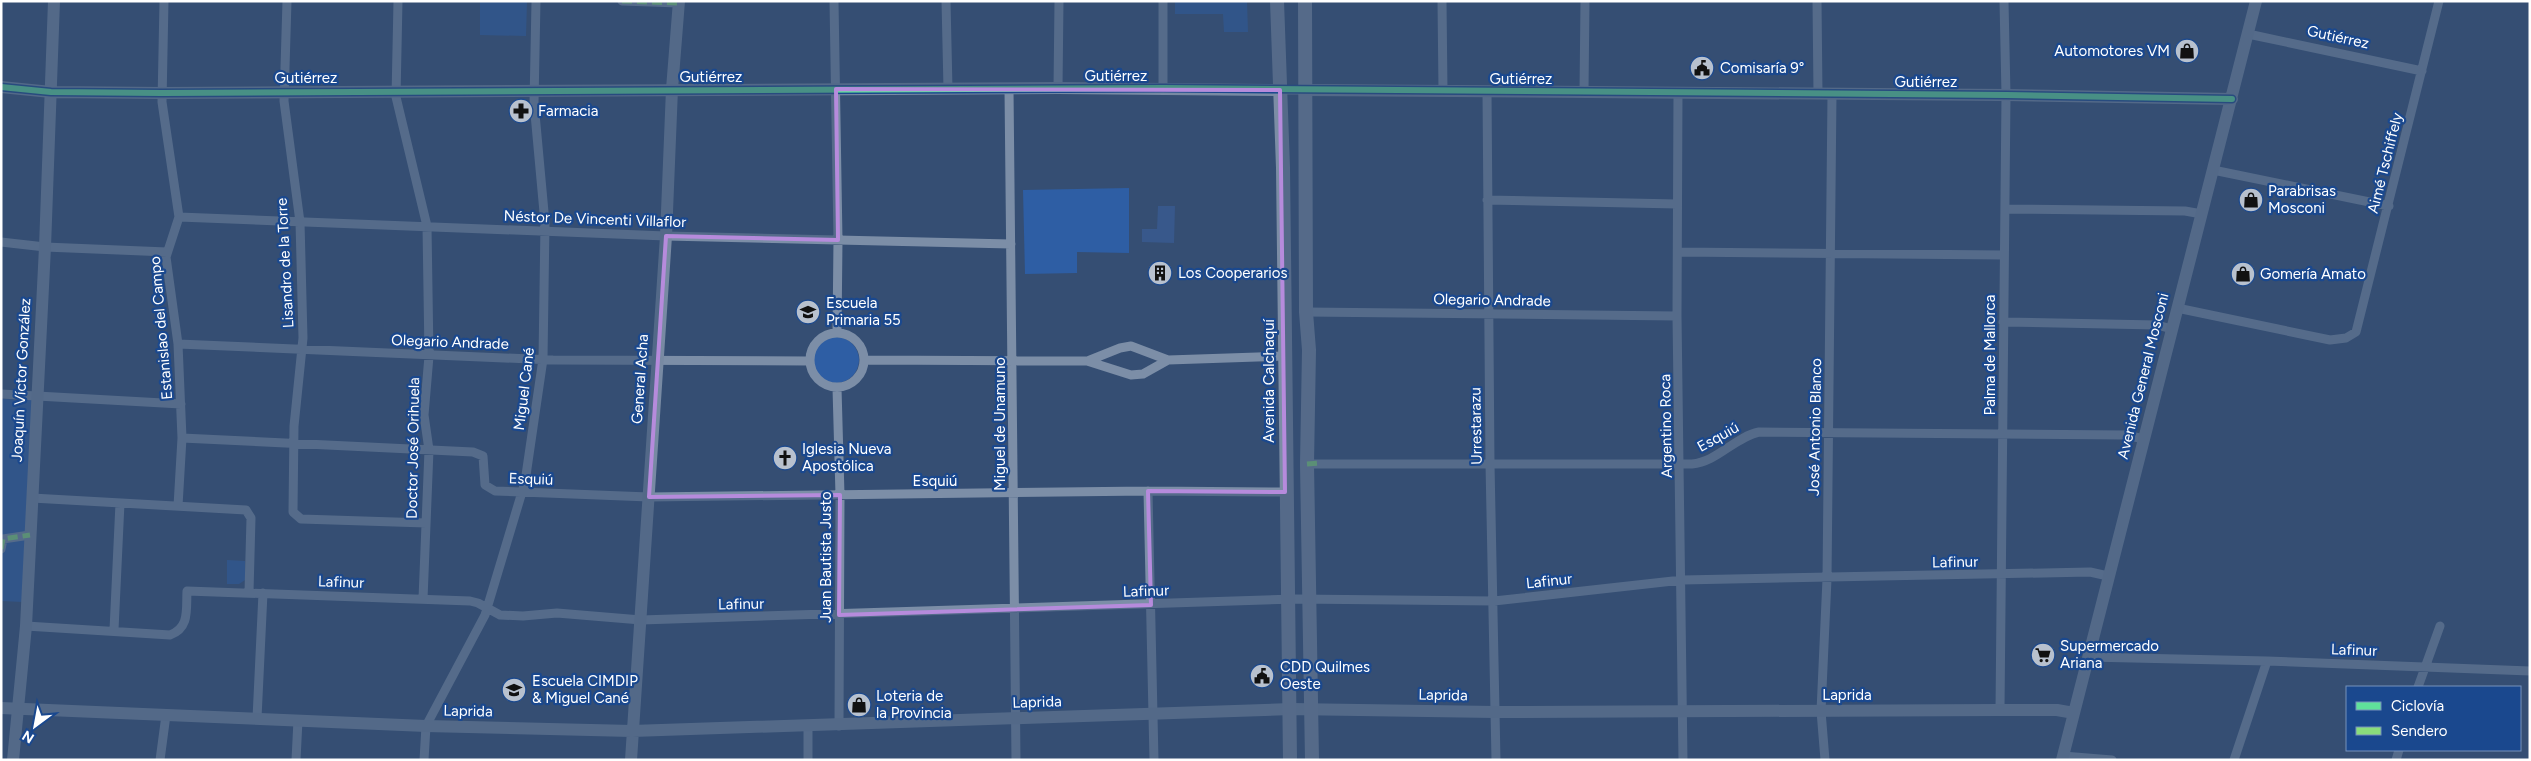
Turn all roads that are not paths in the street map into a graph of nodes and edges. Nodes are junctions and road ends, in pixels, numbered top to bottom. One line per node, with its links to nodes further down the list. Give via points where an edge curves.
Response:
1 (54, 1): 36 (street, Joaquín Víctor González)
2 (164, 1): 39 (street, Estanislao del Campo)
3 (287, 1): 33 (street, Lisandro de la Torre)
4 (398, 1): 29 (street, Doctor José Orihuela)
5 (536, 1): 30 (street, Miguel Cané)
6 (834, 1): 26 (street)
7 (946, 1): 27 (street)
8 (1059, 1): 23 (street)
9 (1164, 1): 24 (street)
10 (1277, 1): 31 (main road, Avenida Calchaquí)
11 (1305, 1): 32 (main road)
12 (1442, 1): 34 (street)
13 (1585, 1): 35 (street)
14 (1817, 1): 40 (street)
15 (2004, 1): 42 (street, Palma de Mallorca)
16 (2256, 1): 20 (street, Avenida General Mosconi)
17 (2439, 1): 21 (street, Aimé Tschiffely)
18 (622, 2): 19 (street)
19 (679, 2): 25 (street, General Acha)
20 (2248, 34): 21 (street, Gutiérrez); 43 (street, Avenida General Mosconi)
21 (2422, 71): 47 (street, Aimé Tschiffely)
22 (1, 87): 36 (street, Gutiérrez)
23 (1058, 88): 24 (street, Gutiérrez); 28 (street, Gutiérrez)
24 (1163, 88): 31 (street, Gutiérrez)
25 (672, 89): 26 (street, Gutiérrez); 30 (street, Gutiérrez); 54 (street, General Acha)
26 (836, 89): 27 (street, Gutiérrez); 55 (street)
27 (948, 89): 28 (street, Gutiérrez)
28 (1008, 89): 57 (street, Miguel de Unamuno)
29 (396, 90): 30 (street, Gutiérrez); 33 (street, Gutiérrez); 52 (street, Doctor José Orihuela)
30 (534, 90): 53 (street, Miguel Cané)
31 (1280, 90): 32 (street, Gutiérrez); 73 (main road, Avenida Calchaquí)
32 (1305, 90): 34 (street, Gutiérrez); 64 (main road)
33 (284, 91): 39 (street, Gutiérrez); 51 (street, Lisandro de la Torre)
34 (1442, 91): 37 (street, Gutiérrez)
35 (1584, 91): 37 (street, Gutiérrez); 38 (street, Gutiérrez)
36 (51, 92): 39 (street, Gutiérrez); 58 (street, Joaquín Víctor González)
37 (1487, 92): 45 (street, Urrestarazu)
38 (1678, 92): 40 (street, Gutiérrez); 46 (street, Argentino Roca)
39 (162, 93): 50 (street, Estanislao del Campo)
40 (1818, 94): 41 (street, Gutiérrez)
41 (1832, 94): 42 (street, Gutiérrez); 61 (street, José Antonio Blanco)
42 (2006, 95): 43 (street, Gutiérrez); 48 (street, Palma de Mallorca)
43 (2232, 99): 44 (street, Avenida General Mosconi)
44 (2213, 170): 47 (street); 49 (street, Avenida General Mosconi)
45 (1487, 200): 46 (street); 65 (street, Urrestarazu)
46 (1677, 204): 60 (street, Argentino Roca)
47 (2389, 206): 63 (street, Aimé Tschiffely, via 2356,332 2346,338 2330,340)
48 (2005, 209): 49 (street, via 2185,211); 62 (street, Palma de Mallorca)
49 (2202, 214): 63 (street, Avenida General Mosconi)
50 (179, 217): 51 (street, Néstor De Vincenti Villaflor); 59 (street, Estanislao del Campo)
51 (300, 222): 52 (street, Néstor De Vincenti Villaflor); 71 (street, Lisandro de la Torre)
52 (427, 226): 53 (street, Néstor De Vincenti Villaflor); 72 (street, Doctor José Orihuela)
53 (545, 231): 54 (street, Néstor De Vincenti Villaflor); 74 (street, Miguel Cané)
54 (666, 236): 55 (street, Néstor De Vincenti Villaflor); 79 (street, General Acha)
55 (838, 240): 57 (street, Néstor De Vincenti Villaflor); 69 (street)
56 (1, 242): 58 (street)
57 (1011, 244): 75 (street, Miguel de Unamuno)
58 (45, 248): 59 (street); 83 (street, Joaquín Víctor González)
59 (167, 252): 70 (street, Estanislao del Campo)
60 (1678, 252): 61 (street); 66 (street, Argentino Roca)
61 (1831, 253): 62 (street); 85 (street, José Antonio Blanco)
62 (2004, 255): 67 (street, Palma de Mallorca)
63 (2177, 308): 68 (street, Avenida General Mosconi)
64 (1306, 312): 65 (street, Olegario Andrade); 91 (main road)
65 (1489, 313): 66 (street, Olegario Andrade); 92 (street, Urrestarazu)
66 (1677, 316): 93 (street, Argentino Roca)
67 (2004, 322): 68 (street); 86 (street, Palma de Mallorca)
68 (2172, 328): 88 (street, Avenida General Mosconi)
69 (837, 333): 76 (street, via 821,339 815,345); 77 (street, via 845,334 859,344)
70 (178, 344): 71 (street, Olegario Andrade); 84 (street, Estanislao del Campo)
71 (303, 348): 72 (street, Olegario Andrade); 89 (street, Lisandro de la Torre)
72 (429, 356): 74 (street, Olegario Andrade); 90 (street, Doctor José Orihuela, via 424,415)
73 (1284, 356): 78 (street); 95 (main road, Avenida Calchaquí)
74 (543, 359): 79 (street, Olegario Andrade); 96 (street, Miguel Cané)
75 (1013, 359): 77 (street); 80 (street); 97 (street, Miguel de Unamuno)
76 (810, 360): 79 (street, Olegario Andrade); 81 (street, via 811,369 821,383)
77 (865, 360): 81 (street, via 854,383)
78 (1168, 360): 80 (street, via 1131,346); 80 (street, via 1142,374 1131,375)
79 (658, 361): 99 (street, General Acha)
80 (1087, 361)
81 (837, 388): 98 (street, Juan Bautista Justo)
82 (1, 394): 83 (street)
83 (36, 396): 84 (street); 100 (street, Joaquín Víctor González)
84 (181, 404): 87 (street, Estanislao del Campo)
85 (1829, 434): 86 (street, Esquiú); 93 (street, Esquiú, via 1753,434 1704,462); 108 (street, José Antonio Blanco)
86 (2003, 435): 88 (street, Esquiú, via 2126,435); 106 (street, Palma de Mallorca)
87 (182, 438): 89 (street); 102 (street, Estanislao del Campo)
88 (2144, 438): 107 (street, Avenida General Mosconi)
89 (294, 445): 90 (street); 103 (street, Lisandro de la Torre, via 293,512 301,519)
90 (429, 450): 96 (street, Esquiú, via 473,452 484,456 485,485 495,492); 103 (street, Doctor José Orihuela)
91 (1313, 464): 92 (street, Esquiú); 114 (main road)
92 (1490, 464): 93 (street, Esquiú); 115 (street, Urrestarazu)
93 (1680, 464): 109 (street, Argentino Roca)
94 (1148, 491): 95 (street, Esquiú); 97 (street, Esquiú); 116 (street)
95 (1285, 492): 113 (main road, Avenida Calchaquí)
96 (524, 493): 99 (street, Esquiú); 117 (street, Miguel Cané)
97 (1014, 494): 98 (street, Esquiú); 118 (street, Miguel de Unamuno)
98 (840, 495): 99 (street, Esquiú); 119 (street, Juan Bautista Justo)
99 (649, 497): 120 (street, General Acha)
100 (32, 498): 101 (street); 104 (street, Joaquín Víctor González)
101 (120, 503): 102 (street); 123 (street)
102 (178, 506): 110 (street, via 242,509 250,513)
103 (426, 522): 112 (street, Doctor José Orihuela)
104 (30, 535): 105 (street, via 3,538); 121 (street, Joaquín Víctor González)
105 (1, 549)
106 (2002, 575): 107 (street, Lafinur, via 2090,572); 108 (street, Lafinur); 133 (street, Palma de Mallorca)
107 (2108, 576): 124 (street, Avenida General Mosconi)
108 (1827, 579): 109 (street, Lafinur); 135 (street, José Antonio Blanco)
109 (1682, 580): 115 (street, Lafinur); 134 (street, Argentino Roca)
110 (249, 592): 111 (street, Lafinur); 123 (street, Lafinur, via 187,591 186,621 178,632)
111 (263, 593): 112 (street, Lafinur); 140 (street)
112 (423, 599): 117 (street, Lafinur, via 470,601)
113 (1287, 600): 114 (street, Lafinur); 116 (street, Lafinur); 131 (main road, Avenida Calchaquí)
114 (1310, 600): 115 (street, Lafinur); 132 (main road)
115 (1494, 601): 136 (street, Urrestarazu)
116 (1151, 605): 118 (street, Lafinur); 138 (street)
117 (488, 608): 120 (street, Lafinur, via 500,615 557,613); 143 (street, Miguel Cané)
118 (1015, 608): 119 (street, Lafinur); 141 (street, Miguel de Unamuno)
119 (839, 616): 120 (street, Lafinur); 144 (street, Juan Bautista Justo)
120 (641, 620): 146 (street, General Acha)
121 (26, 626): 123 (street); 130 (street, Joaquín Víctor González)
122 (2440, 626): 126 (street)
123 (114, 630)
124 (2088, 657): 125 (street, Lafinur); 137 (street, Avenida General Mosconi)
125 (2266, 661): 126 (street, Lafinur); 162 (street)
126 (2424, 667): 127 (street, Lafinur); 128 (street)
127 (2530, 672)
128 (2418, 686)
129 (1, 708): 130 (street, Laprida)
130 (19, 710): 139 (street, Laprida); 148 (street, Joaquín Víctor González)
131 (1291, 710): 132 (street, Laprida); 138 (street, Laprida); 156 (main road, Avenida Calchaquí)
132 (1312, 710): 136 (street, Laprida); 157 (main road)
133 (2000, 710): 135 (street, Laprida); 137 (street, Laprida)
134 (1682, 711): 135 (street, Laprida); 136 (street, Laprida); 159 (street, Argentino Roca)
135 (1822, 711): 160 (street, José Antonio Blanco)
136 (1496, 712): 158 (street, Urrestarazu)
137 (2074, 713): 147 (street, Avenida General Mosconi)
138 (1153, 714): 141 (street, Laprida); 155 (street)
139 (166, 715): 140 (street, Laprida); 149 (street)
140 (257, 718): 142 (street, Laprida)
141 (1016, 719): 144 (street, Laprida); 154 (street, Miguel de Unamuno)
142 (298, 720): 143 (street, Laprida); 150 (street)
143 (426, 726): 146 (street, Laprida); 151 (street, Miguel Cané)
144 (839, 726): 145 (street, Laprida)
145 (808, 727): 146 (street, Laprida); 153 (street)
146 (632, 731): 152 (street, General Acha)
147 (2062, 758): 161 (street)
148 (13, 760)
149 (160, 760)
150 (296, 760)
151 (424, 760)
152 (631, 760)
153 (808, 760)
154 (1016, 760)
155 (1154, 760)
156 (1290, 760)
157 (1312, 760)
158 (1496, 760)
159 (1683, 760)
160 (1825, 760)
161 (2112, 760)
162 (2234, 760)

